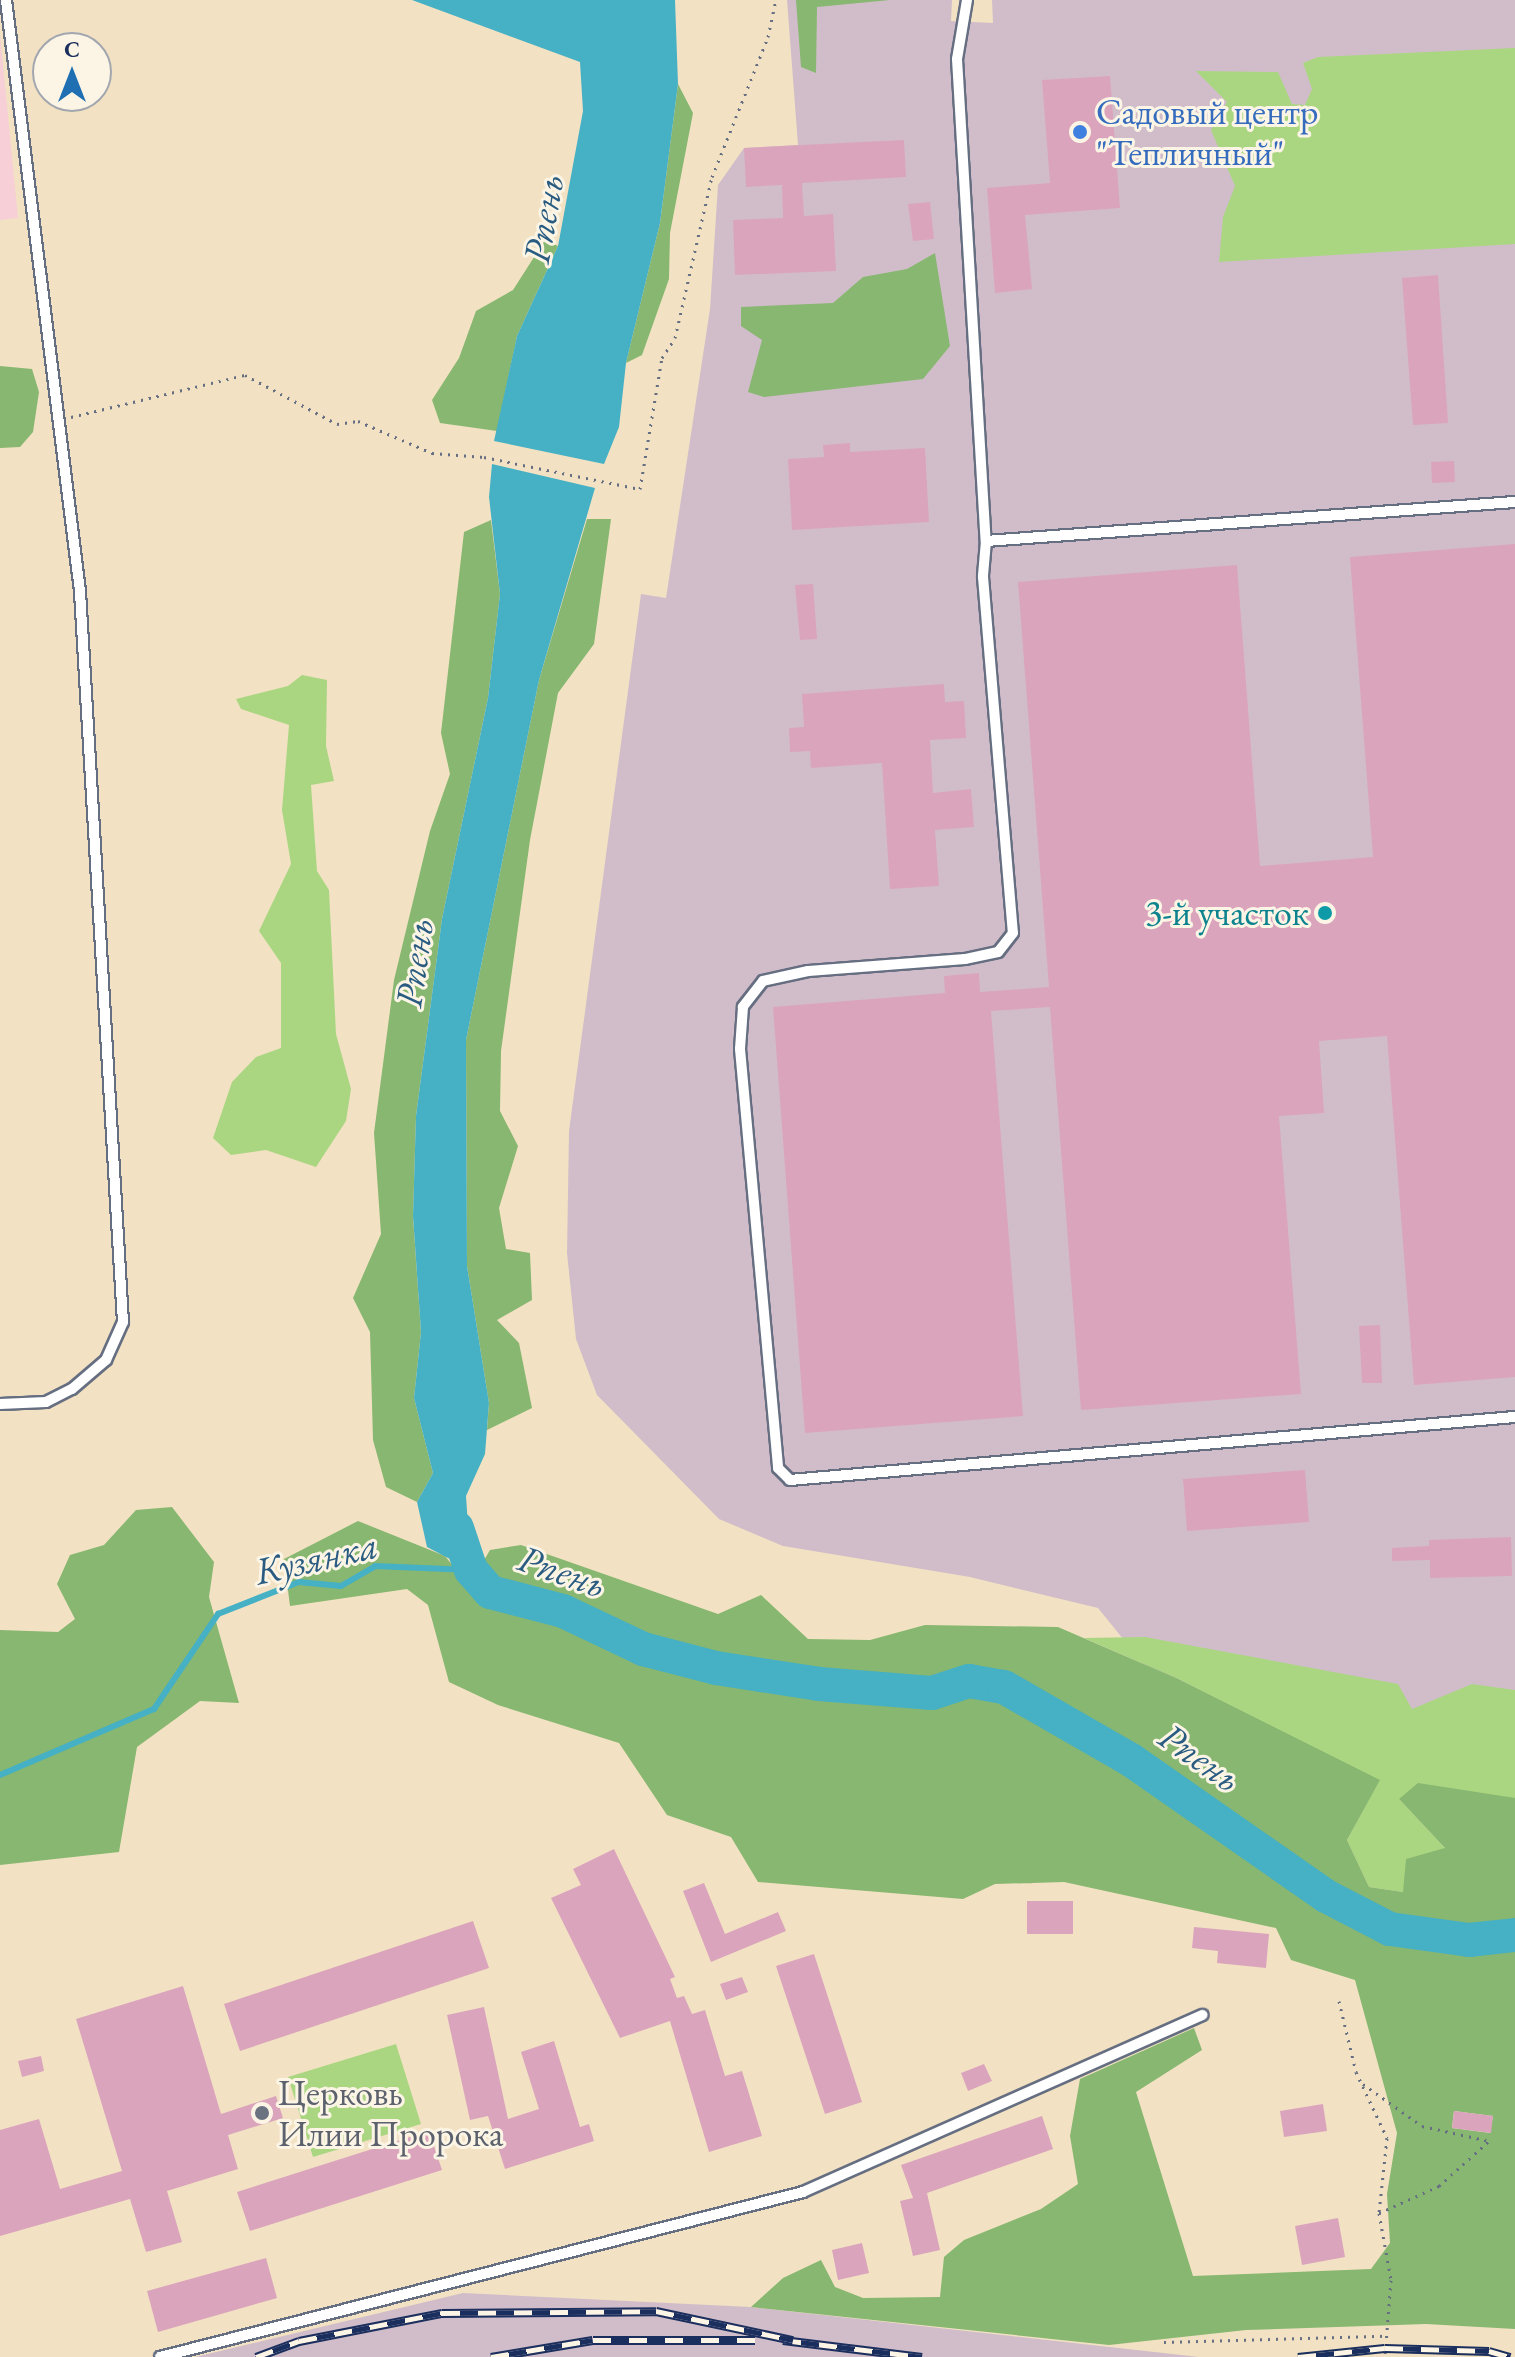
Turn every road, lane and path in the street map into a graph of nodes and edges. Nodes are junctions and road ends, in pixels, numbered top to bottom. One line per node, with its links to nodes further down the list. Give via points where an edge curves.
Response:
1 (6, 0): 4 (lane)
2 (776, 0): 4 (path, via 768,37 712,177 675,338 662,358 640,489 484,457 432,453 358,421 337,424 245,375)
3 (967, 0): 6 (lane, via 957,59)
4 (57, 422): 7 (lane, via 80,591 123,1322 106,1360 72,1389 46,1402)
5 (1515, 502): 6 (lane)
6 (986, 541): 8 (lane, via 983,577 1013,933 998,952 965,959 808,971 763,981 743,1007 740,1049 778,1468 790,1480)
7 (0, 1404)
8 (1515, 1417)
9 (1339, 2001): 11 (path)
10 (1203, 2015): 15 (lane, via 803,2192)
11 (1361, 2083): 12 (path, via 1387,2138); 12 (path, via 1422,2126 1489,2141 1439,2186)
12 (1379, 2213): 13 (path, via 1391,2280)
13 (1385, 2336): 14 (path); 16 (path)
14 (1164, 2342)
15 (160, 2357)
16 (1385, 2357)

